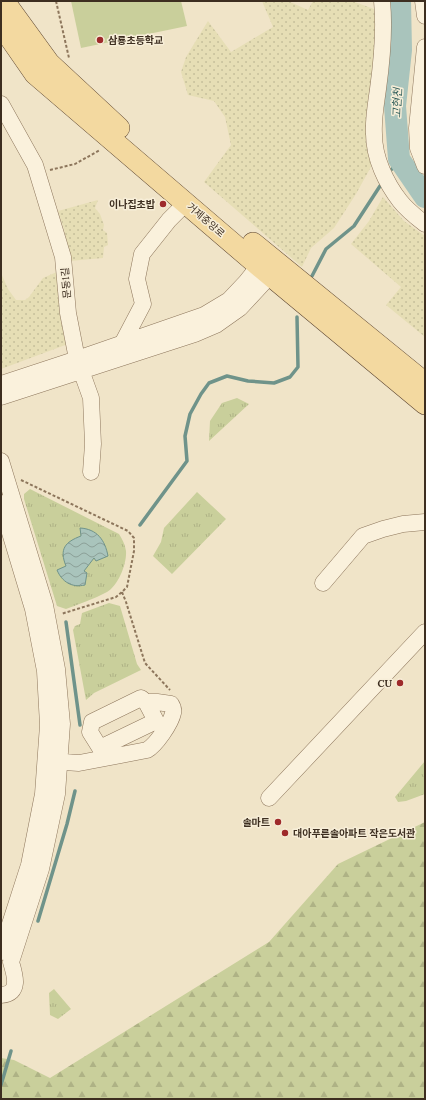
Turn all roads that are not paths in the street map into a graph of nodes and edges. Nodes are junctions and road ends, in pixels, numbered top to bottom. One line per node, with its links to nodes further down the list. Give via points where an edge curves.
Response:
1 (4, 1): 12 (main road, 거제중앙로, via 49,63)
2 (382, 1): 10 (street, via 383,38 374,136 377,155 387,181 401,202)
3 (423, 1): 4 (street)
4 (425, 16)
5 (1, 25): 9 (main road, 거제중앙로, via 35,74)
6 (425, 47): 8 (street, via 417,128 418,148)
7 (1, 104): 16 (street, 문동1길, via 35,165 64,256 68,314)
8 (425, 166)
9 (186, 203): 11 (main road, 거제중앙로); 15 (street, via 168,220 142,254 137,279 144,304)
10 (425, 224)
11 (226, 237): 12 (main road, 거제중앙로); 13 (street, via 244,258)
12 (269, 265): 13 (street); 14 (main road, 거제중앙로); 17 (main road, 거제중앙로)
13 (250, 287): 14 (street, via 275,286); 15 (street, via 204,315); 16 (street, via 240,308 216,325)
14 (292, 293): 20 (main road, 거제중앙로)
15 (122, 344): 16 (street)
16 (79, 366): 18 (street); 19 (street); 22 (street, 문동1길, via 91,398)
17 (425, 383)
18 (1, 384)
19 (1, 398)
20 (425, 404)
21 (1, 462): 28 (street, via 45,605 57,669 62,724)
22 (91, 472)
23 (1, 503): 28 (street, via 33,609 45,671)
24 (425, 522): 25 (street, via 403,524 363,536)
25 (323, 583)
26 (425, 632): 29 (street)
27 (146, 702): 28 (street, via 171,704 174,708 169,722 152,747 79,763)
28 (53, 762): 30 (street, via 43,794 29,865); 31 (street, via 57,794 41,869 11,962 16,983 14,989)
29 (269, 798)
30 (1, 952)
31 (1, 995)

